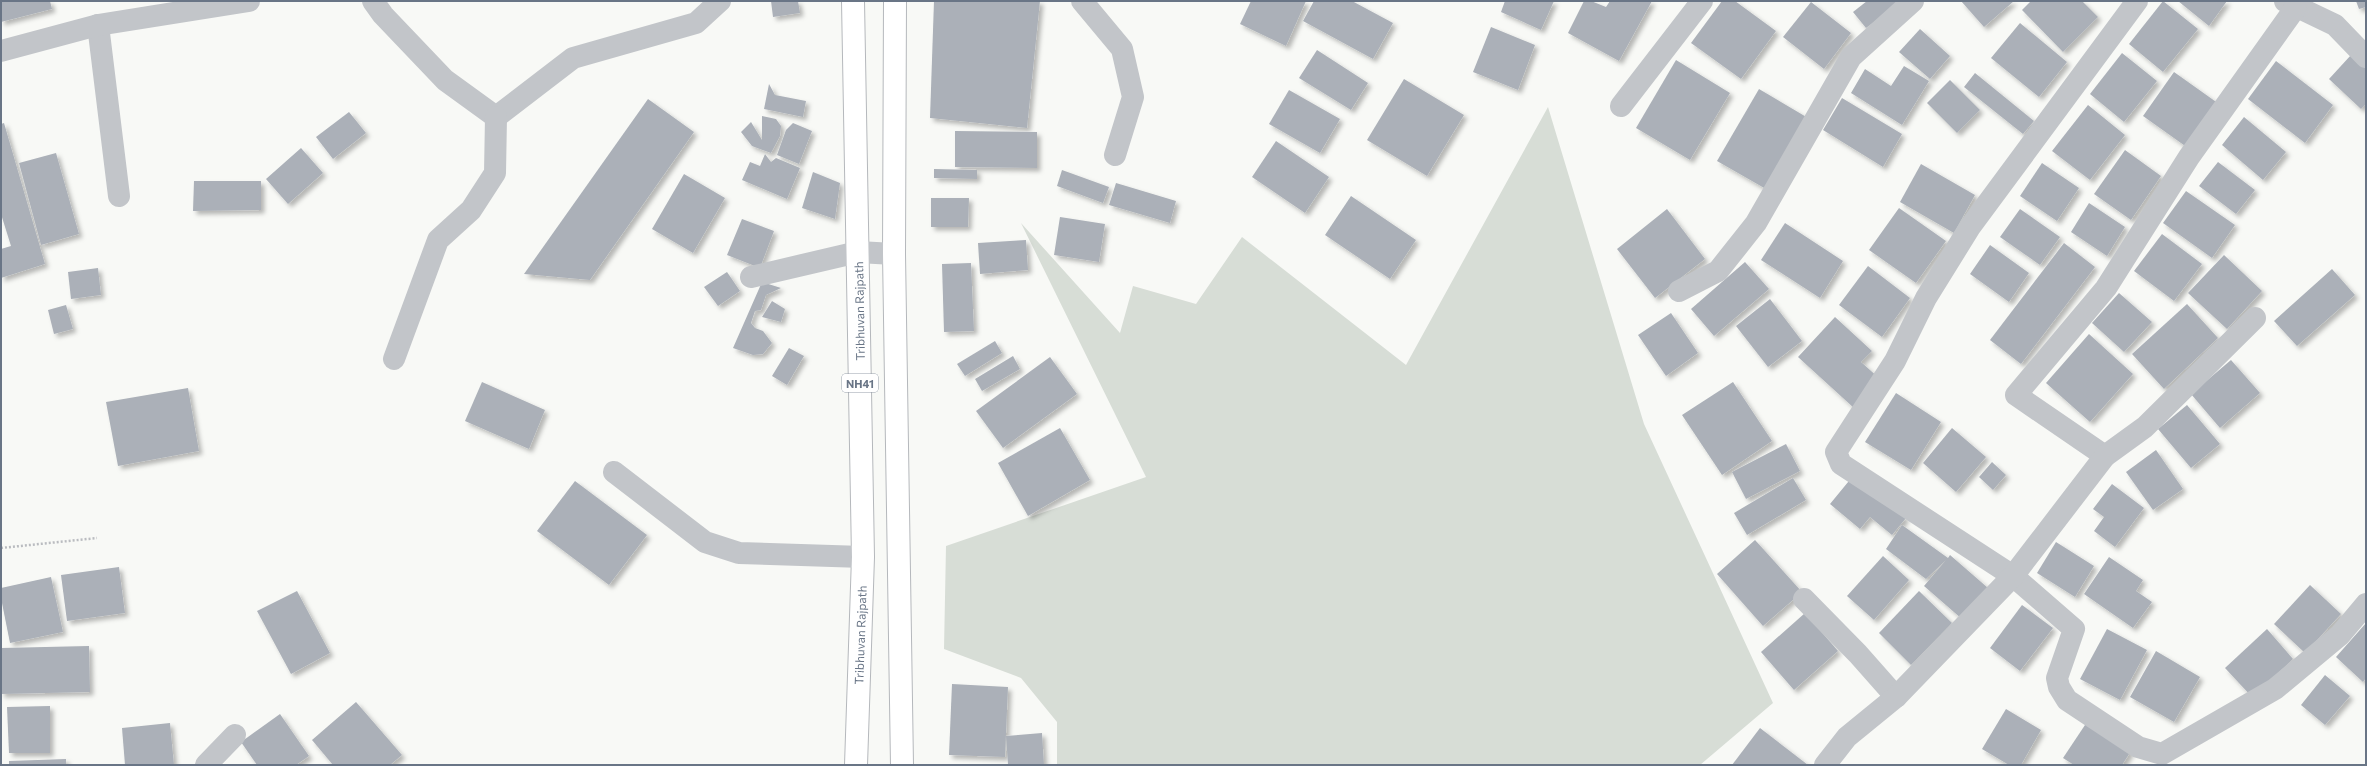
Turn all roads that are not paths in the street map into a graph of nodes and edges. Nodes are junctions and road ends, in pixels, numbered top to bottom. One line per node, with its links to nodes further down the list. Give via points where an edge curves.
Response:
1 (249, 1): 11 (street)
2 (373, 1): 15 (street, via 383,15 445,80)
3 (720, 1): 15 (street, via 696,23 572,58)
4 (853, 1): 18 (highway, Tribhuvan Rajpath / NH41)
5 (895, 1): 19 (highway, NH41)
6 (1082, 1): 16 (street, via 1122,49 1132,90 1133,97)
7 (1702, 1): 14 (street)
8 (1913, 1): 21 (street, via 1851,57 1756,223 1718,271)
9 (2137, 1): 27 (street, via 1970,227 1926,298 1895,361 1836,452 1841,464)
10 (2290, 4): 13 (street, via 2335,25); 24 (street, via 2106,288 2016,395)
11 (98, 25): 12 (street); 17 (street)
12 (1, 51)
13 (2366, 57)
14 (1621, 106)
15 (496, 117): 23 (street, via 495,173 471,210 438,240)
16 (1115, 155)
17 (119, 196)
18 (858, 252): 19 (street); 20 (street); 26 (highway, Tribhuvan Rajpath / NH41)
19 (894, 254): 35 (highway, NH41)
20 (751, 277)
21 (1679, 291)
22 (2255, 318): 24 (street, via 2145,427)
23 (394, 358)
24 (2105, 456): 27 (street)
25 (614, 472): 26 (street, via 705,542 740,553)
26 (863, 556): 34 (highway, Tribhuvan Rajpath / NH41)
27 (2013, 576): 30 (street); 32 (street, via 2074,629 2057,678 2067,700)
28 (1804, 599): 30 (street)
29 (2366, 604): 32 (street, via 2340,635 2275,690)
30 (1896, 697): 36 (street, via 1847,736)
31 (235, 735): 33 (street)
32 (2158, 759)
33 (206, 765)
34 (856, 765)
35 (902, 765)
36 (1825, 765)

